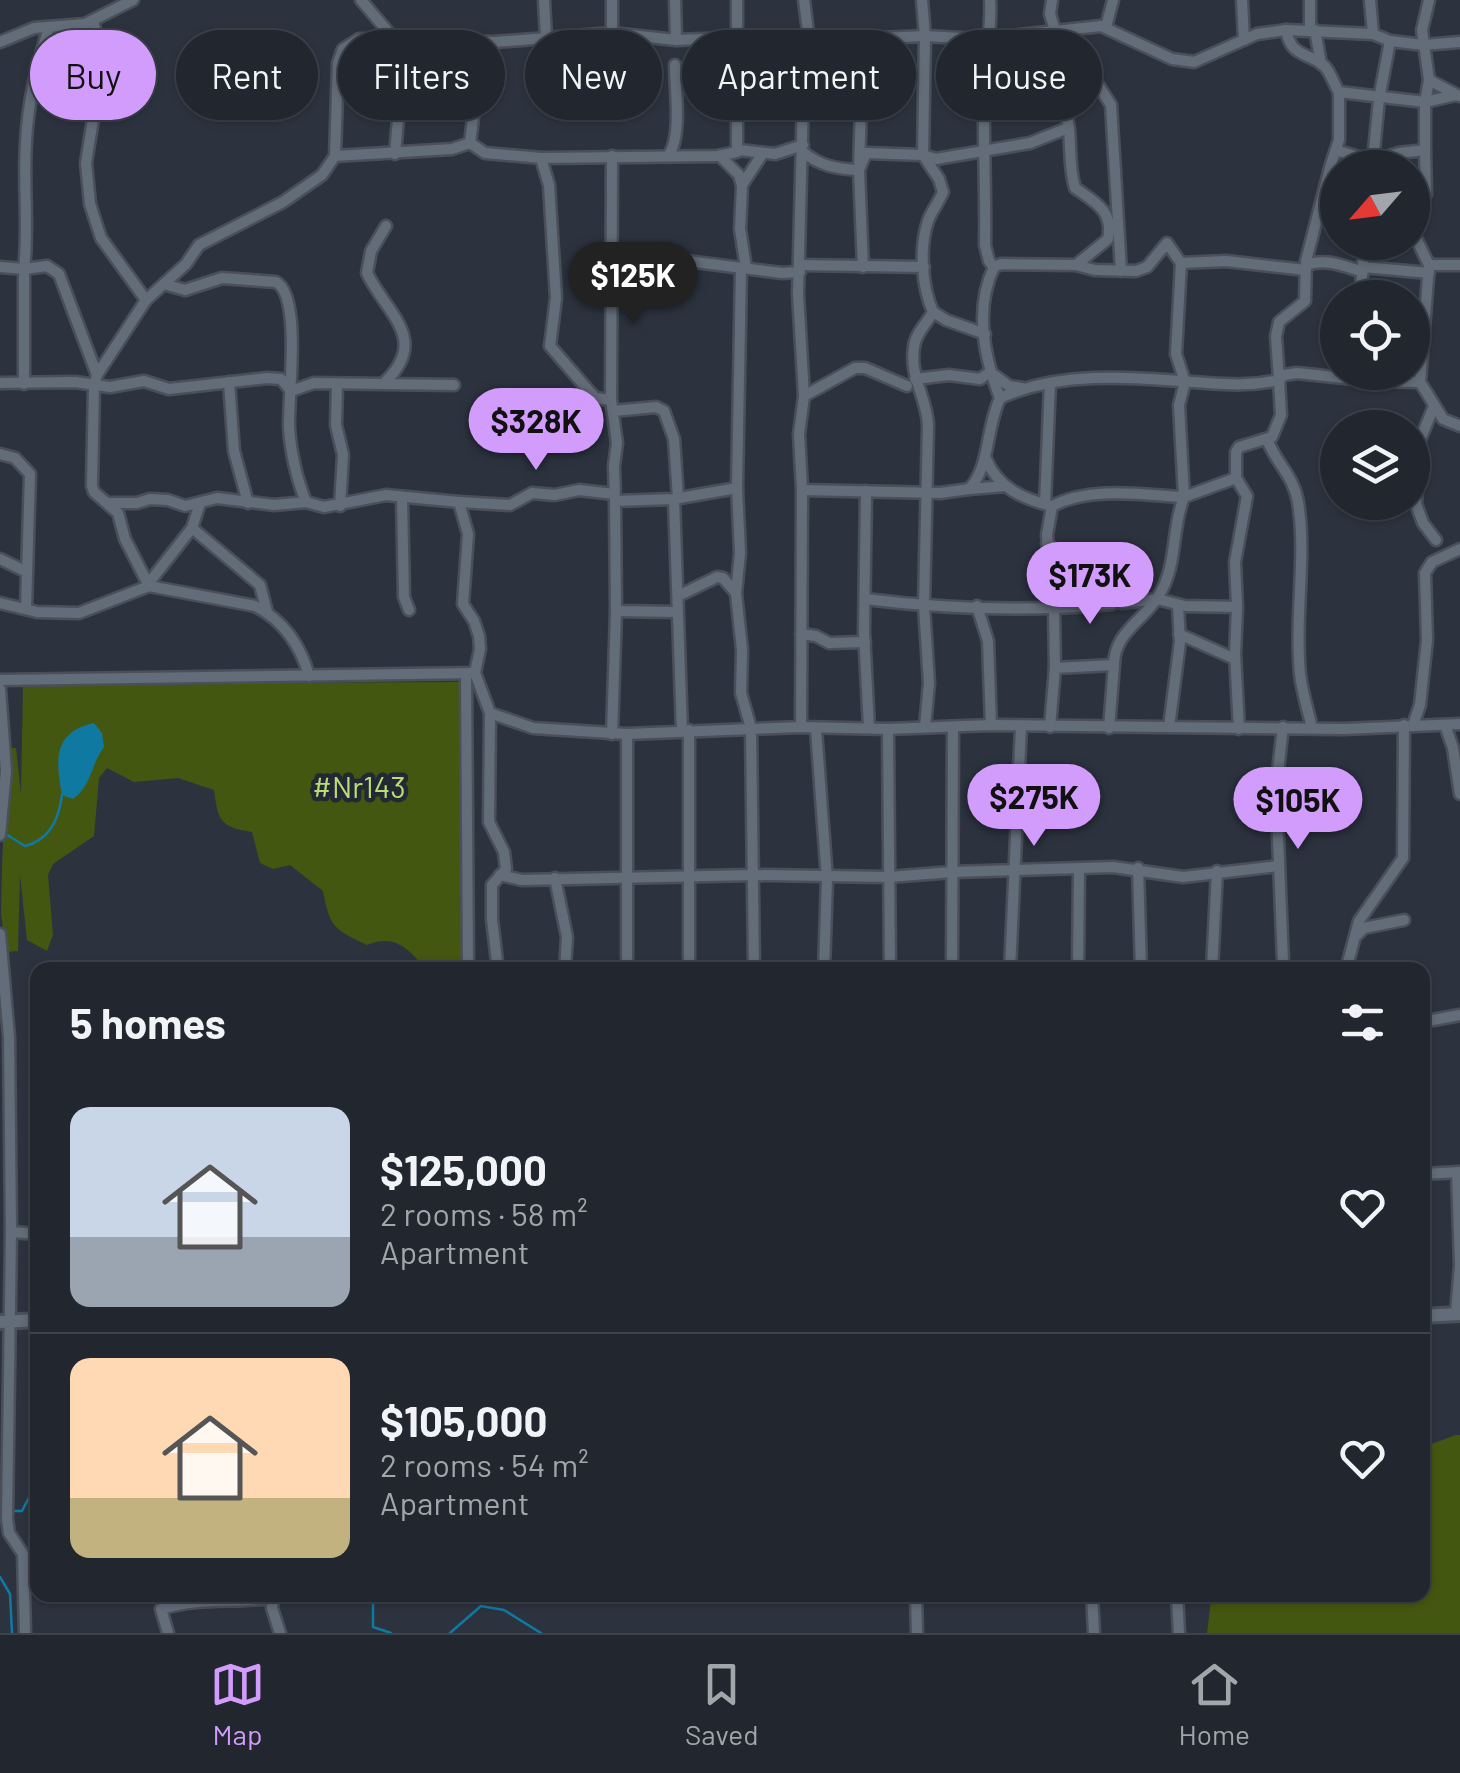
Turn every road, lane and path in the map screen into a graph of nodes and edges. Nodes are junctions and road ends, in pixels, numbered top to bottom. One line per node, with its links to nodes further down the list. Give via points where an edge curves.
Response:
1 (133, 0): 16 (street)
2 (361, 0): 19 (street)
3 (544, 0): 20 (street)
4 (612, 0): 21 (street)
5 (675, 0): 34 (street)
6 (738, 0): 22 (street)
7 (804, 0): 23 (street)
8 (922, 0): 31 (street)
9 (990, 0): 24 (street)
10 (1052, 0): 25 (street)
11 (1113, 0): 18 (street)
12 (1242, 0): 36 (street)
13 (1310, 0): 28 (street)
14 (1370, 0): 29 (street)
15 (1429, 0): 40 (street)
16 (94, 20): 17 (street); 97 (street, via 102,63 86,163 90,204 100,238)
17 (49, 27): 38 (street); 88 (street, via 35,67 27,129)
18 (1106, 27): 26 (street); 36 (street, via 1194,62)
19 (386, 30)
20 (546, 30)
21 (612, 30)
22 (738, 30)
23 (808, 30)
24 (992, 30)
25 (1054, 30)
26 (1075, 30)
27 (1286, 30): 28 (street); 36 (street); 42 (street, via 1302,56)
28 (1313, 30): 29 (street); 42 (street)
29 (1373, 34): 37 (street)
30 (916, 36): 31 (street)
31 (925, 36): 32 (street); 67 (street)
32 (936, 36)
33 (662, 39): 34 (street)
34 (676, 40): 35 (street)
35 (682, 40)
36 (1244, 40)
37 (1390, 41): 40 (street); 48 (street)
38 (0, 42)
39 (1460, 42): 40 (street)
40 (1424, 46): 44 (street)
41 (338, 63): 68 (street)
42 (1321, 64): 46 (street)
43 (675, 65): 70 (street, via 676,130)
44 (1430, 80): 47 (street); 49 (street)
45 (1102, 90): 93 (street, via 1111,104)
46 (1339, 92): 48 (street); 61 (street)
47 (1458, 95): 49 (street)
48 (1378, 98): 49 (street); 62 (street)
49 (1424, 102): 63 (street)
50 (398, 120): 65 (street)
51 (473, 120): 58 (street)
52 (739, 120): 60 (street)
53 (803, 120): 59 (street)
54 (860, 120): 73 (street)
55 (985, 120): 64 (street)
56 (1067, 120): 57 (street)
57 (1068, 128): 64 (street); 80 (street, via 1075,188 1110,220 1108,239)
58 (470, 143): 65 (street); 72 (street, via 485,152)
59 (804, 148): 66 (street); 73 (street, via 812,160); 89 (street)
60 (739, 150): 66 (street); 71 (street)
61 (1338, 150)
62 (1373, 150)
63 (1425, 150)
64 (986, 152): 67 (street); 85 (street, via 985,245)
65 (396, 154): 68 (street)
66 (764, 154): 74 (street)
67 (922, 155): 73 (street, via 866,153); 84 (street, via 944,192 928,219)
68 (336, 156): 96 (street, via 322,175 283,202 199,244)
69 (612, 156): 70 (street); 72 (street); 92 (street)
70 (669, 156): 71 (street)
71 (720, 156): 74 (street)
72 (540, 158): 118 (street, via 549,185 556,298 550,346 595,398)
73 (858, 170): 81 (street)
74 (742, 186): 86 (street)
75 (1320, 216): 87 (street)
76 (386, 226): 105 (street, via 367,273 405,342 402,362)
77 (1364, 260): 90 (street)
78 (1425, 260): 91 (street)
79 (1181, 263): 87 (street); 93 (street, via 1168,243 1140,270); 106 (street, via 1176,354)
80 (1076, 265): 85 (street); 93 (street)
81 (862, 266): 84 (street); 89 (street)
82 (1460, 266): 91 (street)
83 (0, 267): 88 (street)
84 (924, 267): 98 (street)
85 (994, 267): 99 (street)
86 (744, 268): 89 (street); 92 (street, via 687,261); 126 (street)
87 (1305, 268): 90 (street, via 1314,262); 103 (street, via 1305,301 1279,322)
88 (24, 269): 102 (street, via 47,266 59,274); 110 (street)
89 (800, 269): 116 (street)
90 (1363, 269): 91 (street); 94 (street)
91 (1429, 269): 95 (street)
92 (612, 270): 118 (street)
93 (1121, 271)
94 (1362, 280)
95 (1428, 280)
96 (164, 284): 97 (street); 115 (street, via 185,290 222,278 284,286)
97 (146, 300): 102 (street)
98 (933, 312): 99 (street); 108 (street, via 914,346)
99 (984, 334): 100 (street)
100 (990, 372): 108 (street, via 980,380 949,376); 113 (street); 117 (street)
101 (1320, 374): 103 (street)
102 (95, 380): 104 (street, via 110,387 156,383 169,390); 110 (street); 137 (street, via 92,486)
103 (1279, 380): 106 (street, via 1243,386); 121 (street, via 1281,416)
104 (229, 382): 115 (street, via 281,379); 139 (street, via 234,450)
105 (384, 382): 111 (street); 112 (street)
106 (1185, 382): 109 (street, via 1108,377); 133 (street, via 1179,406)
107 (0, 383): 110 (street)
108 (911, 383): 116 (street, via 855,368); 130 (street, via 928,416)
109 (1050, 383): 113 (street); 140 (street)
110 (24, 384)
111 (336, 384): 115 (street); 141 (street)
112 (454, 385)
113 (1023, 388): 117 (street)
114 (1425, 390): 119 (street)
115 (291, 391): 135 (street, via 289,428)
116 (804, 396): 127 (street)
117 (1000, 398): 123 (street)
118 (612, 406): 132 (street); 134 (street, via 664,410 674,438)
119 (1434, 406): 120 (street); 143 (street, via 1420,440 1416,504)
120 (1460, 426)
121 (1267, 440): 124 (street, via 1239,447); 192 (street, via 1290,474 1298,501 1299,670)
122 (0, 454): 148 (street, via 30,474)
123 (986, 459): 125 (street); 128 (street)
124 (1236, 478): 133 (street); 160 (street, via 1247,496 1237,544)
125 (1006, 486): 128 (street); 140 (street)
126 (737, 488): 134 (street); 147 (street)
127 (802, 490): 129 (street); 167 (street)
128 (968, 490): 130 (street)
129 (866, 491): 130 (street); 153 (street)
130 (926, 493): 158 (street)
131 (402, 497): 136 (street); 141 (street); 162 (street)
132 (615, 497): 134 (street); 136 (street, via 579,490 532,492 510,505); 164 (street)
133 (1184, 497): 140 (street, via 1102,495); 154 (street, via 1174,560)
134 (676, 498): 152 (street)
135 (306, 502): 139 (street); 141 (street)
136 (459, 502): 173 (street, via 468,534 463,604 480,649)
137 (110, 503): 138 (street); 150 (street)
138 (200, 503): 139 (street); 142 (street)
139 (248, 503)
140 (1048, 505): 144 (street)
141 (340, 506)
142 (192, 528): 150 (street); 165 (street, via 260,584)
143 (1436, 540)
144 (1047, 544): 156 (street, via 1090,589); 163 (street)
145 (1460, 550): 181 (street, via 1432,562 1425,573 1427,640 1420,705)
146 (0, 558): 148 (street)
147 (740, 568): 149 (street); 151 (street)
148 (27, 572): 161 (street)
149 (717, 577): 151 (street); 152 (street)
150 (149, 585): 161 (street, via 86,611); 165 (street)
151 (736, 593): 189 (street, via 741,693)
152 (678, 596): 166 (street)
153 (865, 599): 158 (street); 169 (street)
154 (1157, 599): 156 (street); 157 (street); 171 (street, via 1116,644)
155 (0, 603): 161 (street)
156 (1122, 604): 163 (street)
157 (1178, 605): 160 (street); 168 (street)
158 (924, 606): 159 (street); 186 (street)
159 (977, 606): 163 (street); 180 (street, via 988,641)
160 (1237, 608): 170 (street)
161 (26, 610)
162 (409, 610)
163 (1054, 610): 172 (street)
164 (616, 611): 166 (street); 197 (street)
165 (267, 612): 174 (street, via 292,637)
166 (677, 612): 196 (street)
167 (801, 634): 169 (street, via 829,644); 185 (street)
168 (1180, 634): 170 (street); 188 (street)
169 (864, 642): 190 (street)
170 (1235, 659): 195 (street)
171 (1114, 665): 172 (street); 191 (street)
172 (1054, 668): 183 (street)
173 (470, 673): 174 (street); 177 (street); 218 (street)
174 (309, 676): 175 (street)
175 (0, 680)
176 (0, 689): 199 (street)
177 (490, 713): 197 (street, via 533,728); 208 (street, via 490,822 504,852)
178 (1445, 724): 179 (street); 181 (street); 200 (street)
179 (1460, 724)
180 (991, 725): 182 (street); 187 (street)
181 (1409, 725): 192 (street); 217 (street, via 1404,858 1358,921)
182 (1021, 726): 183 (street); 205 (street)
183 (1050, 726): 191 (street)
184 (1283, 726): 192 (street); 195 (street); 202 (street)
185 (801, 727): 189 (street); 193 (street)
186 (925, 727): 187 (street); 194 (street)
187 (953, 727): 207 (street)
188 (1169, 727): 191 (street); 195 (street)
189 (750, 728): 196 (street); 209 (street)
190 (869, 728): 193 (street); 194 (street)
191 (1109, 728)
192 (1312, 728)
193 (816, 729): 214 (street)
194 (888, 729): 213 (street)
195 (1239, 729)
196 (686, 731): 198 (street); 212 (street)
197 (612, 734): 198 (street)
198 (627, 734): 210 (street)
199 (2, 758): 201 (street)
200 (1460, 794)
201 (0, 834)
202 (1278, 866): 206 (street); 231 (street)
203 (1138, 868): 204 (street); 206 (street, via 1184,876); 229 (street)
204 (1079, 870): 205 (street); 228 (street)
205 (1012, 871): 207 (street); 227 (street)
206 (1217, 871): 230 (street)
207 (952, 872): 213 (street); 226 (street)
208 (500, 875): 211 (street); 219 (street, via 492,885)
209 (754, 876): 212 (street); 214 (street); 223 (street)
210 (627, 877): 211 (street); 212 (street); 221 (street)
211 (555, 878): 220 (street)
212 (691, 878): 222 (street)
213 (889, 878): 214 (street); 225 (street)
214 (827, 879): 224 (street)
215 (1404, 920): 217 (street, via 1364,928)
216 (0, 934): 235 (street)
217 (1354, 937): 232 (street)
218 (468, 962)
219 (497, 962)
220 (565, 962)
221 (627, 962)
222 (689, 962)
223 (754, 962)
224 (824, 962)
225 (890, 962)
226 (952, 962)
227 (1010, 962)
228 (1078, 962)
229 (1141, 962)
230 (1212, 962)
231 (1283, 962)
232 (1348, 962)
233 (1460, 1015): 234 (street)
234 (1430, 1021)
235 (5, 1037): 238 (street)
236 (1458, 1172): 237 (street); 240 (street)
237 (1430, 1174)
238 (11, 1232): 239 (street); 243 (street)
239 (30, 1233)
240 (1458, 1314): 241 (street)
241 (1430, 1316)
242 (30, 1320): 243 (street)
243 (5, 1322): 245 (street)
244 (0, 1398): 245 (street)
245 (7, 1420): 246 (street)
246 (4, 1448): 252 (street, via 8,1526 23,1554)
247 (193, 1602): 253 (street, via 161,1609)
248 (273, 1602): 254 (street)
249 (916, 1602): 255 (street)
250 (1092, 1602): 256 (street)
251 (1178, 1602): 257 (street)
252 (25, 1633)
253 (168, 1633)
254 (280, 1633)
255 (917, 1633)
256 (1094, 1633)
257 (1179, 1633)

